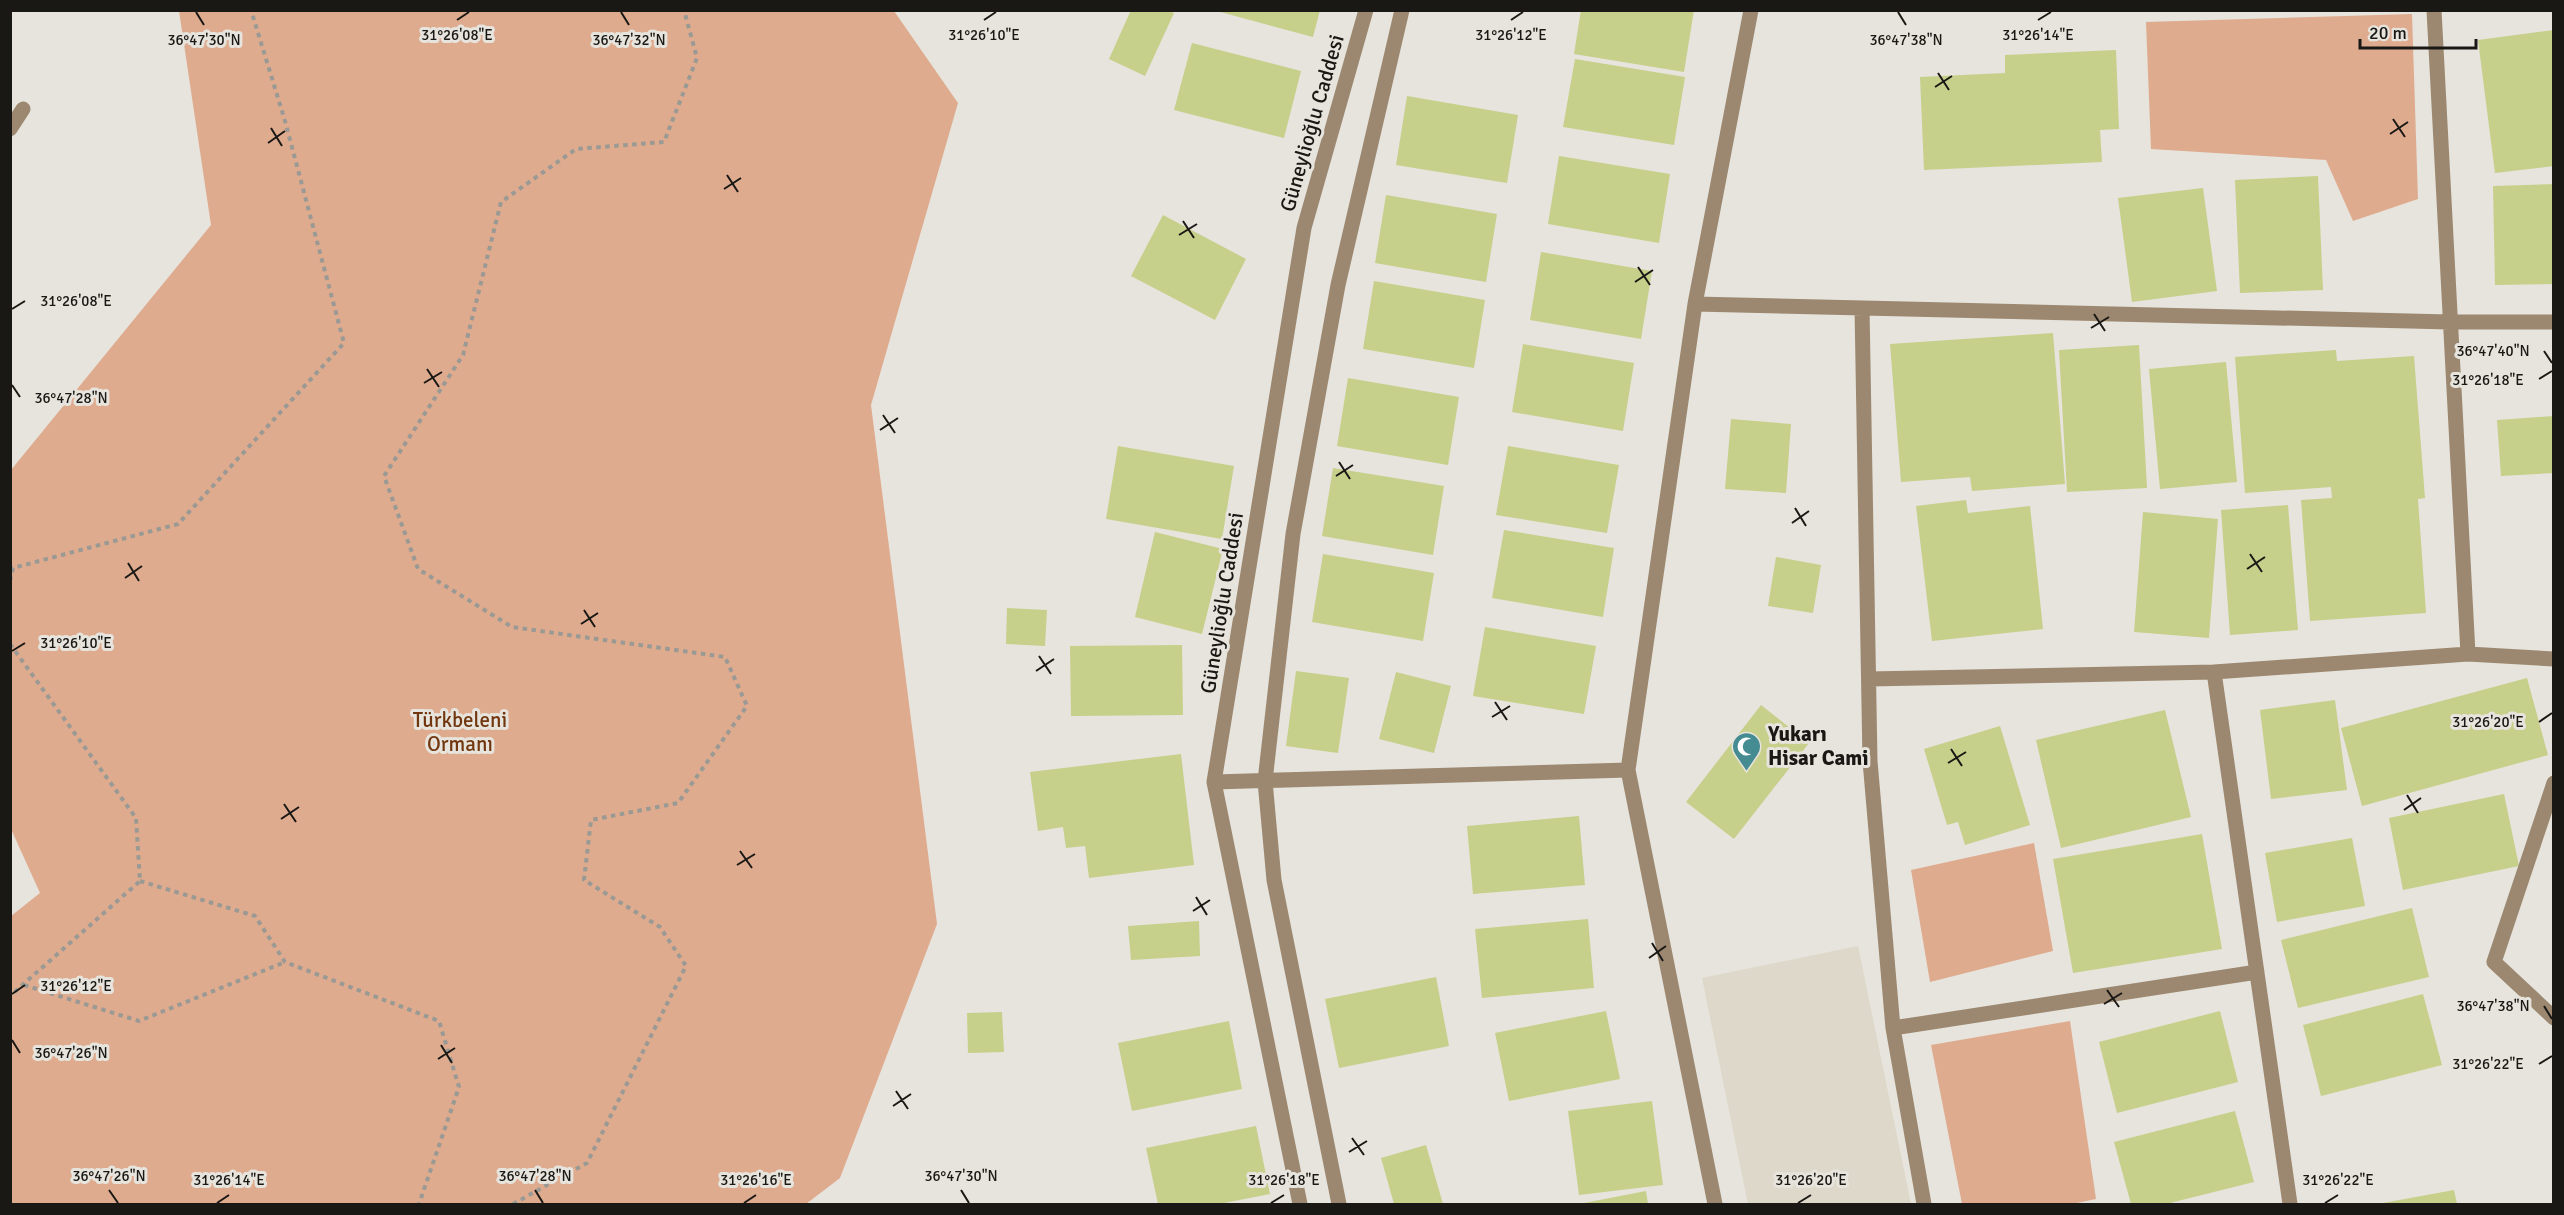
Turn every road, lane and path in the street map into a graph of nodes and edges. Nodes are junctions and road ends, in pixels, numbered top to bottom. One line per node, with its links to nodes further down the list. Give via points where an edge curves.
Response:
1 (252, 10): 13 (path, via 344,343 178,524 13,568)
2 (684, 10): 31 (path, via 697,58 664,142 576,149 501,202 463,355 384,476 418,569 512,627 725,657 747,706 678,803 591,820 584,880 660,927 686,966 587,1163)
3 (1366, 10): 21 (street, Güneylioğlu Caddesi, via 1304,228)
4 (1402, 10): 20 (street, via 1338,285 1293,534)
5 (1751, 10): 9 (street)
6 (2433, 10): 11 (street)
7 (23, 109): 8 (street)
8 (10, 129)
9 (1695, 304): 10 (street); 19 (street)
10 (1862, 308): 11 (street); 18 (street)
11 (2450, 322): 12 (street); 15 (street)
12 (2553, 322)
13 (10, 581)
14 (10, 644): 23 (path, via 136,818)
15 (2468, 654): 16 (street); 17 (street)
16 (2553, 659)
17 (2214, 672): 18 (street); 25 (street)
18 (1869, 680): 29 (street, via 1870,761)
19 (1628, 770): 20 (street); 34 (street)
20 (1265, 781): 21 (street); 33 (street, via 1274,880)
21 (1214, 783): 32 (street, Güneylioğlu Caddesi)
22 (2553, 783): 28 (street, via 2493,962)
23 (141, 881): 24 (path, via 255,916); 26 (path)
24 (285, 962): 26 (path, via 139,1021); 30 (path, via 439,1021 459,1087)
25 (2257, 972): 29 (street); 36 (street)
26 (23, 985): 27 (path)
27 (10, 996)
28 (2553, 1018)
29 (1893, 1028): 35 (street)
30 (419, 1204)
31 (513, 1204)
32 (1300, 1204)
33 (1339, 1204)
34 (1715, 1204)
35 (1924, 1204)
36 (2290, 1204)

